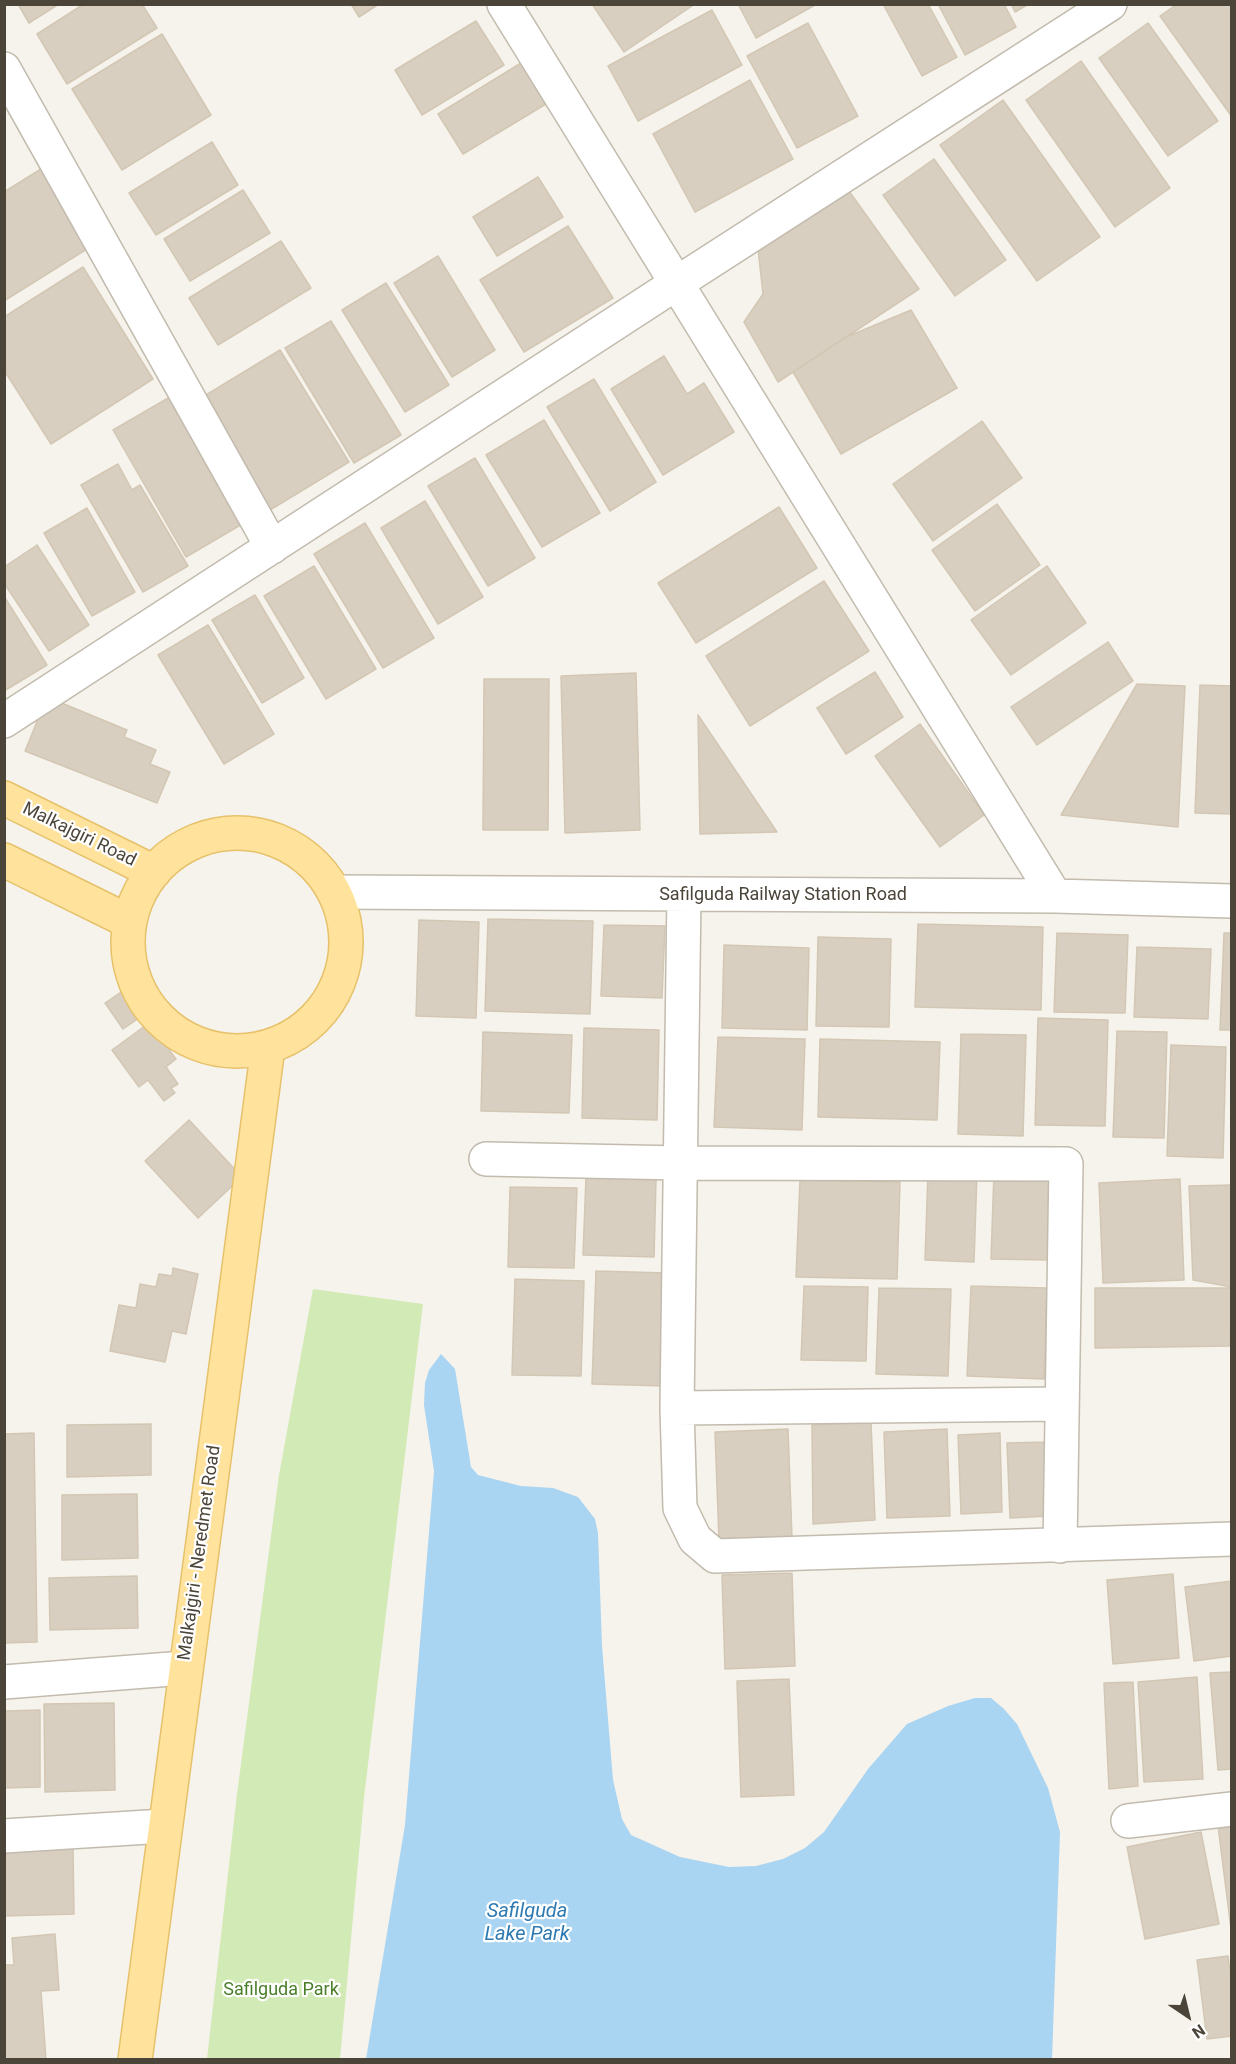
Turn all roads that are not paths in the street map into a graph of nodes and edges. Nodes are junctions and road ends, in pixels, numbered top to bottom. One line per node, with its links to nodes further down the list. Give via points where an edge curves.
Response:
1 (504, 4): 4 (street)
2 (1110, 4): 4 (street)
3 (4, 69): 5 (street)
4 (677, 282): 5 (street); 12 (street)
5 (272, 547): 6 (street)
6 (4, 721)
7 (4, 798): 9 (main road, Malkajgiri Road)
8 (4, 860): 14 (main road)
9 (154, 872): 10 (main road, via 173,853 197,840 223,834 250,834 276,840 300,852 320,870); 14 (main road, via 138,895)
10 (334, 892): 11 (street, Safilguda Railway Station Road); 15 (main road, via 343,914 346,938 345,962 337,985 326,1006 310,1023)
11 (684, 894): 12 (street, Safilguda Railway Station Road); 17 (street)
12 (1055, 896): 13 (street, Safilguda Railway Station Road)
13 (1232, 902)
14 (130, 922): 15 (main road, via 128,950 133,977 146,1002 164,1023 186,1039 212,1049)
15 (268, 1047): 22 (main road, Malkajgiri - Neredmet Road)
16 (486, 1159): 17 (street)
17 (680, 1163): 18 (street, via 1066,1164); 19 (street)
18 (1062, 1404): 19 (street); 21 (street)
19 (677, 1408): 21 (street, via 680,1508 694,1539 715,1556)
20 (1232, 1539): 21 (street)
21 (1060, 1546)
22 (184, 1668): 23 (street); 26 (main road, Malkajgiri - Neredmet Road)
23 (4, 1682)
24 (1232, 1809): 25 (street)
25 (1128, 1821)
26 (164, 1826): 27 (street); 28 (main road, Malkajgiri - Neredmet Road)
27 (4, 1836)
28 (135, 2060)

